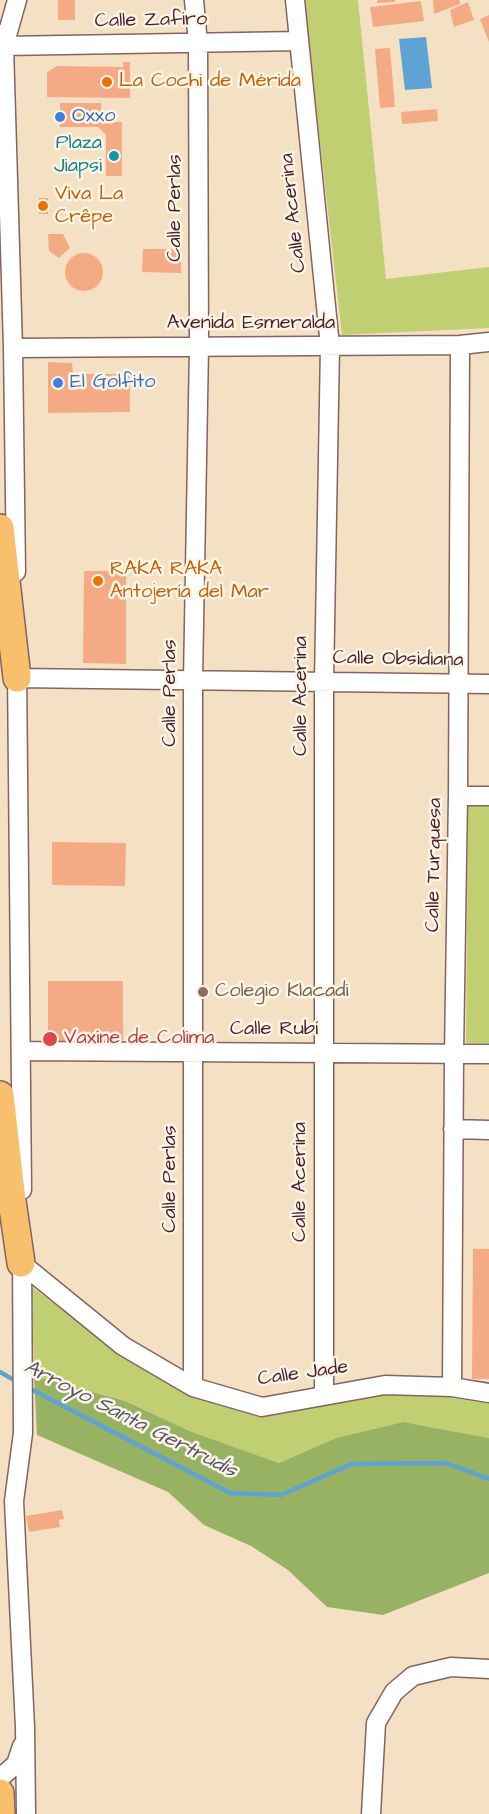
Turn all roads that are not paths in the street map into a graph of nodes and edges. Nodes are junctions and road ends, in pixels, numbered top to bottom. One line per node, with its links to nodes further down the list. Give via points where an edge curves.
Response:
1 (17, 0): 7 (street)
2 (194, 0): 6 (street, Calle Perlas)
3 (295, 0): 5 (street, Calle Acerina)
4 (0, 19): 7 (street)
5 (299, 41): 6 (street, Calle Zafiro); 10 (street, Calle Acerina)
6 (198, 43): 7 (street, Calle Zafiro); 11 (street, Calle Perlas)
7 (4, 46): 12 (street)
8 (489, 342): 9 (street, Avenida Esmeralda)
9 (460, 345): 10 (street, Avenida Esmeralda); 17 (street, Calle Turquesa)
10 (330, 346): 11 (street, Avenida Esmeralda); 16 (street, Calle Acerina)
11 (199, 347): 12 (street, Avenida Esmeralda); 15 (street, Calle Perlas)
12 (13, 348): 14 (street)
13 (0, 528): 14 (highway)
14 (17, 678): 15 (street, Calle Obsidiana); 21 (street)
15 (193, 680): 16 (street, Calle Obsidiana); 22 (street, Calle Perlas)
16 (324, 682): 17 (street, Calle Obsidiana); 23 (street, Calle Acerina)
17 (458, 684): 18 (street, Calle Obsidiana); 19 (street, Calle Turquesa)
18 (489, 684)
19 (458, 796): 20 (street); 24 (street, Calle Turquesa)
20 (489, 796)
21 (22, 1051): 22 (street, Calle Rubí); 29 (street)
22 (193, 1052): 23 (street, Calle Rubí); 30 (street, Calle Perlas)
23 (324, 1053): 24 (street, Calle Rubí); 33 (street, Calle Acerina)
24 (454, 1054): 25 (street, Calle Rubí); 27 (street, Calle Turquesa)
25 (489, 1054)
26 (0, 1095): 29 (highway)
27 (453, 1129): 28 (street); 31 (street, Calle Turquesa)
28 (489, 1130)
29 (21, 1263): 30 (street, Calle Jade, via 123,1346); 35 (street, via 23,1433 14,1501)
30 (193, 1387): 33 (street, Calle Jade, via 262,1407)
31 (452, 1387): 32 (street, Calle Jade); 33 (street, Calle Jade, via 385,1385)
32 (489, 1394)
33 (324, 1395)
34 (489, 1669): 40 (street, via 451,1667 413,1676 394,1692 376,1723)
35 (25, 1726): 36 (street, via 16,1764); 39 (street)
36 (0, 1778)
37 (0, 1793): 38 (highway)
38 (1, 1814)
39 (26, 1814)
40 (371, 1814)

